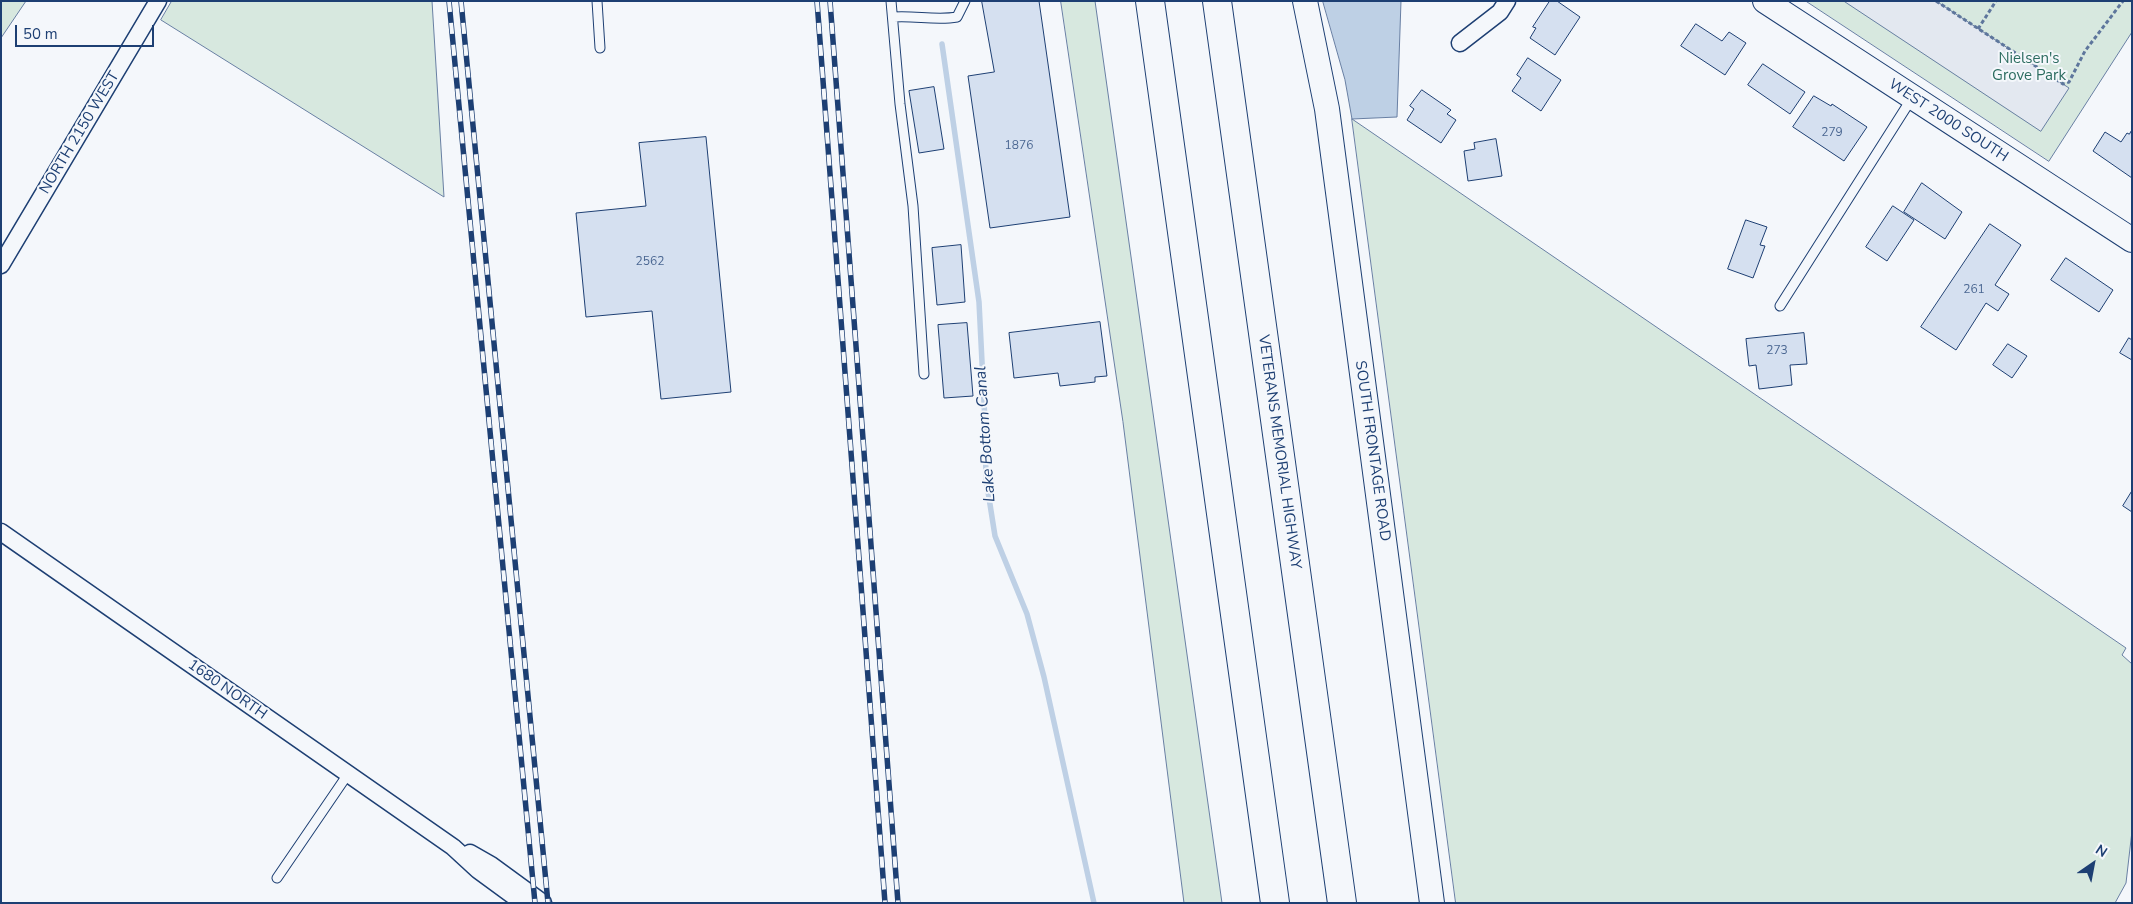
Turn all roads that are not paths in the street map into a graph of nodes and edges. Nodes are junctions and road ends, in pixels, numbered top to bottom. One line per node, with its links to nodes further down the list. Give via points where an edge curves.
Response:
1 (158, 1): 15 (street, NORTH 2150 WEST)
2 (597, 1): 12 (lane)
3 (891, 1): 10 (lane)
4 (965, 1): 10 (lane, via 957,18)
5 (1150, 1): 24 (highway)
6 (1217, 1): 25 (highway, VETERANS MEMORIAL HIGHWAY)
7 (1306, 1): 26 (street, SOUTH FRONTAGE ROAD, via 1327,109)
8 (1507, 1): 11 (street, via 1500,12)
9 (1765, 1): 13 (street, WEST 2000 SOUTH)
10 (893, 17): 17 (lane, via 913,206)
11 (1460, 43)
12 (600, 48)
13 (1912, 98): 14 (street, WEST 2000 SOUTH); 16 (lane)
14 (2132, 240)
15 (1, 265)
16 (1780, 306)
17 (924, 374)
18 (1, 532): 19 (street, 1680 NORTH)
19 (348, 774): 20 (street, 1680 NORTH); 21 (lane)
20 (453, 847): 22 (street, 1680 NORTH); 23 (street, 1680 NORTH, via 483,860)
21 (278, 878)
22 (523, 903)
23 (543, 903)
24 (1275, 903)
25 (1342, 903)
26 (1432, 903)

